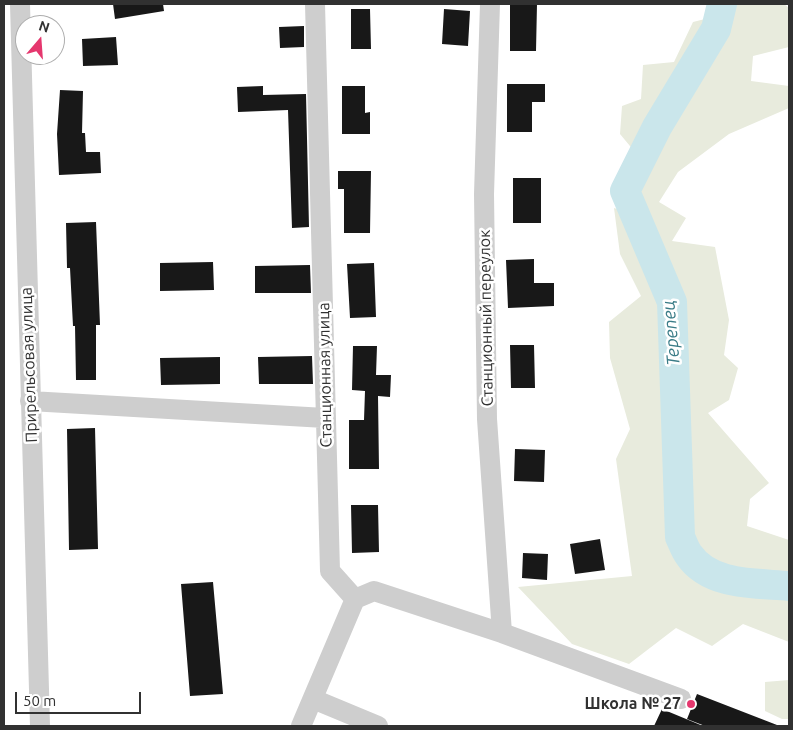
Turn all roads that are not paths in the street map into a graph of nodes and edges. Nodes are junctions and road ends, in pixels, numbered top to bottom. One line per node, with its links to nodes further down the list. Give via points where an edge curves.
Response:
1 (20, 4): 4 (street, Прирельсовая улица)
2 (315, 4): 5 (street, Станционная улица)
3 (490, 4): 7 (street, Станционный переулок, via 484,194 487,409)
4 (30, 401): 5 (street); 10 (street, Прирельсовая улица)
5 (325, 418): 6 (street, Станционная улица, via 330,571)
6 (355, 599): 7 (street, via 374,592); 8 (street)
7 (502, 633): 9 (street)
8 (313, 699): 11 (street); 12 (street)
9 (681, 699)
10 (40, 726)
11 (301, 726)
12 (378, 726)

